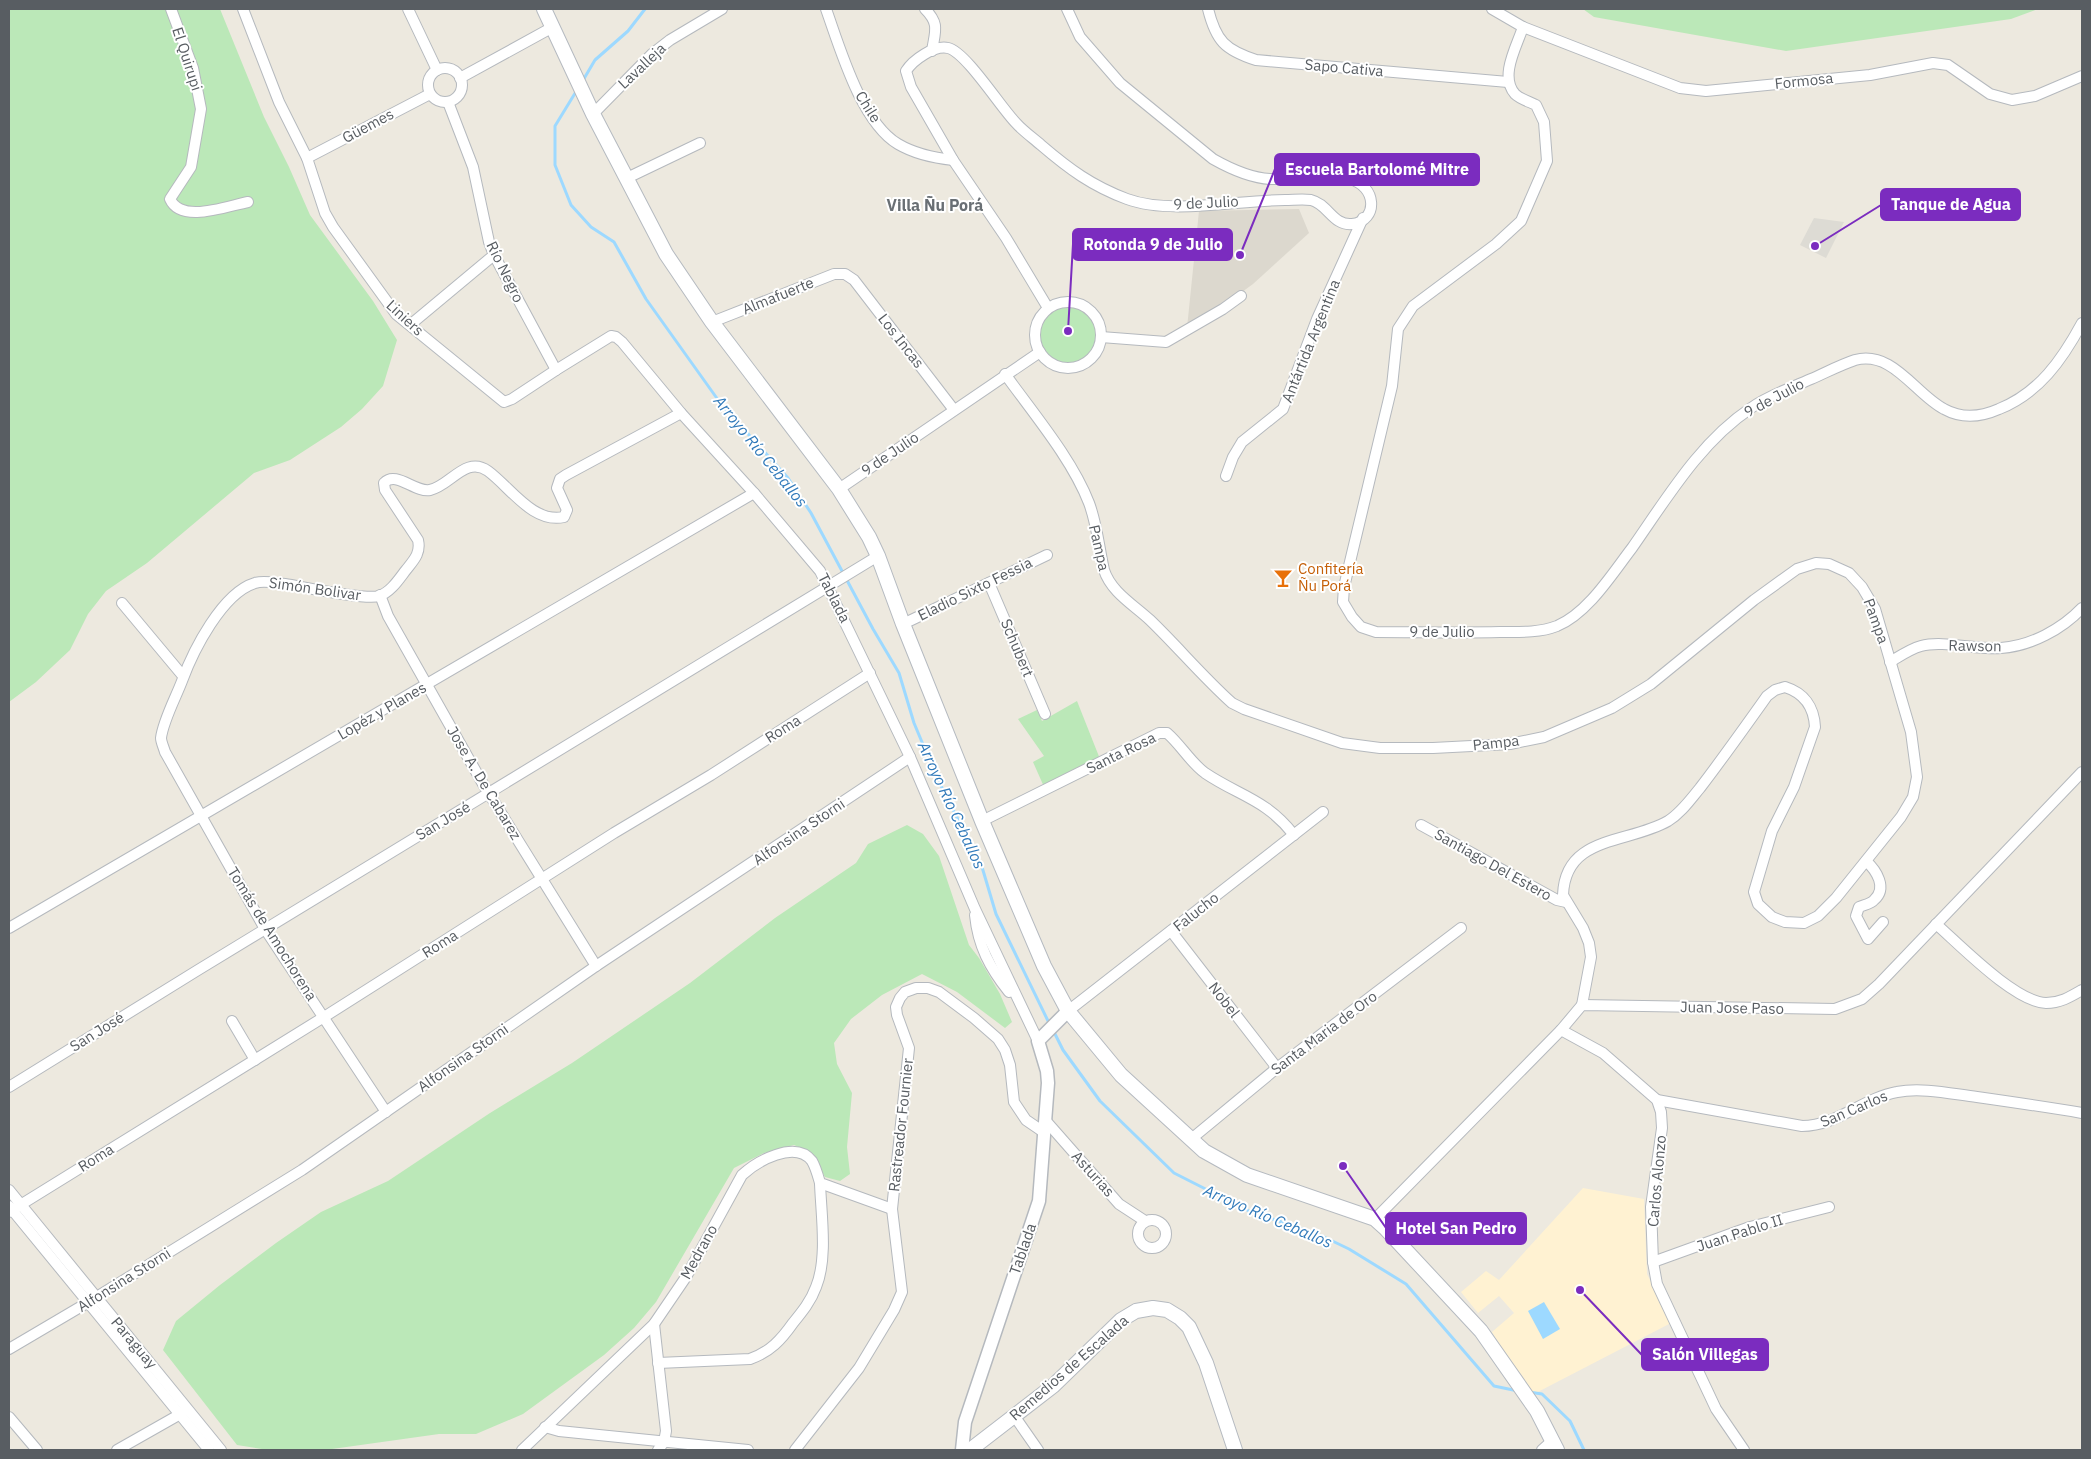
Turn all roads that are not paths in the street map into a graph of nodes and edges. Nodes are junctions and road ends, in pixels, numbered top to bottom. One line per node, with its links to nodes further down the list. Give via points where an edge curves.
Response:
1 (171, 9): 25 (street, El Quirupi, via 193,68 201,109 191,166 170,198 173,206 181,211 194,212)
2 (243, 9): 22 (street, Liniers, via 279,102)
3 (408, 9): 14 (street)
4 (544, 9): 11 (main road)
5 (722, 9): 20 (street, Lavalleja, via 670,40)
6 (826, 9): 23 (street, Chile, via 856,88 882,130 897,143 916,152)
7 (925, 9): 13 (street, via 936,26)
8 (1067, 9): 26 (street, 9 de Julio, via 1080,37 1114,76 1213,159 1269,179 1331,177 1358,181 1371,197 1372,207)
9 (1208, 9): 17 (street, Sapo Cativa, via 1212,27 1226,47 1256,60)
10 (1492, 9): 12 (street)
11 (553, 27): 16 (street); 20 (main road)
12 (1523, 27): 15 (street, Formosa, via 1694,91 1870,74 1933,63 1948,66 1990,94 2012,100 2035,96); 17 (street)
13 (932, 50): 23 (street, via 911,64 906,75); 26 (street, 9 de Julio, via 947,48 968,64 1016,124 1074,173 1129,200 1155,205 1187,205 1310,200 1342,223 1351,225)
14 (437, 70): 16 (street, via 453,70); 18 (street, via 429,78)
15 (2082, 76)
16 (460, 78): 19 (street, via 460,93)
17 (1508, 82): 32 (street, 9 de Julio, via 1516,96 1536,105 1544,122 1547,161 1521,221 1496,244 1413,306 1398,329 1392,386 1344,587 1343,602 1361,627 1376,632 1485,632 1555,627 1582,610 1614,572 1700,454 1752,407 1854,361 1870,358 1899,372 1944,409 1965,416 1984,415 2016,402 2048,376 2068,350)
18 (430, 94): 19 (street, via 437,101); 22 (street, Güemes)
19 (448, 102): 27 (street, Río Negro, via 473,167)
20 (590, 108): 24 (main road)
21 (700, 143): 24 (street)
22 (307, 158): 33 (street, Liniers, via 325,213 333,227 388,305)
23 (953, 160): 30 (street)
24 (627, 178): 31 (main road, via 666,254)
25 (248, 202)
26 (1364, 218): 40 (street, Antártida Argentina, via 1317,319 1283,409 1242,442)
27 (494, 255): 33 (street); 36 (street, Río Negro)
28 (845, 274): 31 (street, Almafuerte, via 834,274); 38 (street, Los Incas, via 854,280)
29 (1241, 296): 34 (street, via 1166,342)
30 (1048, 308): 34 (street, via 1068,302 1084,306 1096,316); 35 (street, via 1041,316 1035,335)
31 (712, 322): 41 (main road)
32 (2082, 323)
33 (410, 325): 36 (street, Liniers, via 504,402)
34 (1101, 337): 35 (street, via 1094,356 1077,366 1057,366)
35 (1040, 352): 37 (street, 9 de Julio)
36 (556, 370): 39 (street, Tablada, via 610,336 616,337)
37 (1006, 374): 38 (street, 9 de Julio); 51 (street, Pampa, via 1080,483 1090,504 1106,579 1112,586 1232,702 1342,743 1380,748 1433,748 1510,744 1553,733 1612,708 1651,684 1754,600 1797,569 1816,563 1829,564 1849,573 1862,587 1874,609)
38 (954, 410): 41 (street, 9 de Julio)
39 (681, 413): 42 (street, Tablada); 47 (street, Simón Bolivar, via 560,479 557,488 568,510 564,517 549,517 532,508 486,469 462,470 430,490 387,480 385,490 420,548 392,587)
40 (1226, 476)
41 (839, 489): 44 (main road)
42 (754, 493): 45 (street, Tablada); 54 (street, Lopéz y Planes)
43 (1047, 554): 46 (street, Eladio Sixto Fessia)
44 (878, 556): 45 (street, San José); 50 (main road)
45 (832, 583): 52 (street, Tablada); 59 (street, San José)
46 (989, 583): 50 (street, Eladio Sixto Fessia); 55 (street, Schubert)
47 (380, 596): 53 (street, Simón Bolivar, via 255,583 229,600 220,611); 54 (street, Jose A. De Cabarez)
48 (122, 603): 53 (street)
49 (2082, 608): 51 (street, Rawson, via 2055,630 2024,644 2003,648 1922,646)
50 (903, 624): 62 (main road)
51 (1890, 662): 65 (street, Pampa, via 1911,732 1917,777 1913,797 1901,817)
52 (870, 674): 57 (street, Tablada); 66 (street, Roma)
53 (183, 676): 56 (street, Simón Bolivar, via 161,739)
54 (426, 685): 59 (street, Jose A. De Cabarez); 61 (street, Lopéz y Planes)
55 (1045, 714)
56 (165, 752): 61 (street, Tomás de Amochorena)
57 (910, 758): 74 (street, Alfonsina Storni); 81 (street, Tablada, via 1018,1001)
58 (2082, 772): 69 (street, Juan Jose Paso)
59 (489, 793): 66 (street, Jose A. De Cabarez); 72 (street, San José)
60 (1323, 812): 64 (street, Falucho)
61 (201, 817): 70 (street, Lopéz y Planes); 72 (street, Tomás de Amochorena)
62 (982, 821): 64 (street, Santa Rosa, via 1159,733 1167,733 1206,774 1254,799 1281,819); 77 (main road)
63 (1420, 825): 67 (street, Santiago Del Estero)
64 (1294, 835): 73 (street, Falucho)
65 (1866, 861): 67 (street, Pampa, via 1836,898 1818,916 1804,923 1785,922 1772,917 1758,904 1754,892 1772,831 1794,786 1815,727 1812,712 1803,696 1785,687 1767,696 1684,808 1657,827 1598,845 1574,860 1563,885 1562,895); 68 (street, via 1880,879 1880,891 1874,901 1859,907 1856,916 1868,939)
66 (542, 879): 74 (street, Jose A. De Cabarez); 78 (street, Roma)
67 (1566, 902): 76 (street, via 1583,928 1591,957)
68 (1883, 922)
69 (1936, 924): 75 (street, via 1992,974 2027,998 2045,1003 2064,1000); 76 (street, Juan Jose Paso, via 1874,989 1862,999 1836,1009)
70 (9, 928)
71 (1461, 928): 83 (street, Santa Maria de Oro)
72 (265, 929): 78 (street, Tomás de Amochorena); 84 (street, San José)
73 (1171, 931): 77 (street, Falucho); 83 (street, Nobel)
74 (596, 966): 86 (street, Alfonsina Storni)
75 (2082, 990)
76 (1582, 1006): 80 (street)
77 (1063, 1016): 81 (street); 89 (main road)
78 (324, 1018): 82 (street, Roma); 86 (street, Tomás de Amochorena)
79 (232, 1021): 82 (street)
80 (1561, 1030): 85 (street, via 1603,1052); 95 (street)
81 (1042, 1038): 88 (street, Tablada, via 1048,1083)
82 (255, 1060): 93 (street, Roma)
83 (1277, 1068): 89 (street, Santa Maria de Oro)
84 (9, 1087)
85 (1657, 1100): 87 (street, San Carlos, via 1802,1126 1824,1123 1899,1091 1957,1094); 97 (street, Carlos Alonzo, via 1662,1128 1651,1207)
86 (386, 1112): 98 (street, Alfonsina Storni, via 302,1170)
87 (2082, 1113)
88 (1046, 1127): 94 (street, Rastreador Fournier, via 1026,1120 1014,1102 1010,1065 998,1039 939,992 928,988 906,992 896,1006 909,1048); 96 (street, Asturias, via 1119,1204); 116 (street, Tablada, via 1039,1201 965,1422)
89 (1190, 1140): 95 (main road, via 1247,1175)
90 (820, 1183): 94 (street); 100 (street, Medrano, via 811,1160 795,1153 778,1153 749,1168 742,1175 686,1277); 102 (street, Medrano, via 820,1272 807,1304 779,1342 764,1354 750,1359)
91 (9, 1190): 93 (street, Paraguay)
92 (1829, 1206): 97 (street, Juan Pablo II, via 1750,1228)
93 (12, 1208): 98 (street, Paraguay); 99 (street, Paraguay)
94 (892, 1209): 115 (street, Rastreador Fournier, via 902,1282 900,1298 859,1368)
95 (1375, 1219): 108 (main road, via 1404,1246 1481,1331 1537,1411)
96 (1145, 1221)
97 (1653, 1262): 120 (street, Carlos Alonzo, via 1658,1284 1703,1383)
98 (96, 1297): 99 (street, Alfonsina Storni); 103 (street, Paraguay)
99 (87, 1303): 101 (street, Alfonsina Storni); 103 (street, Paraguay)
100 (654, 1324): 102 (street); 106 (street, Medrano)
101 (9, 1349)
102 (658, 1363): 107 (street, via 666,1431)
103 (184, 1411): 110 (street); 111 (street, Paraguay); 112 (street, Paraguay)
104 (9, 1417): 109 (street)
105 (1015, 1417): 117 (main road, Remedios de Escalada); 118 (street); 119 (main road, Remedios de Escalada, via 1074,1367 1121,1320 1136,1311 1168,1310 1189,1328 1206,1363)
106 (545, 1427): 107 (street, via 559,1432); 113 (street, Medrano)
107 (661, 1446): 114 (street)
108 (1550, 1447)
109 (37, 1450)
110 (117, 1450)
111 (209, 1450)
112 (221, 1450)
113 (522, 1450)
114 (748, 1450)
115 (795, 1450)
116 (962, 1450)
117 (970, 1450)
118 (1038, 1450)
119 (1235, 1450)
120 (1744, 1450)

